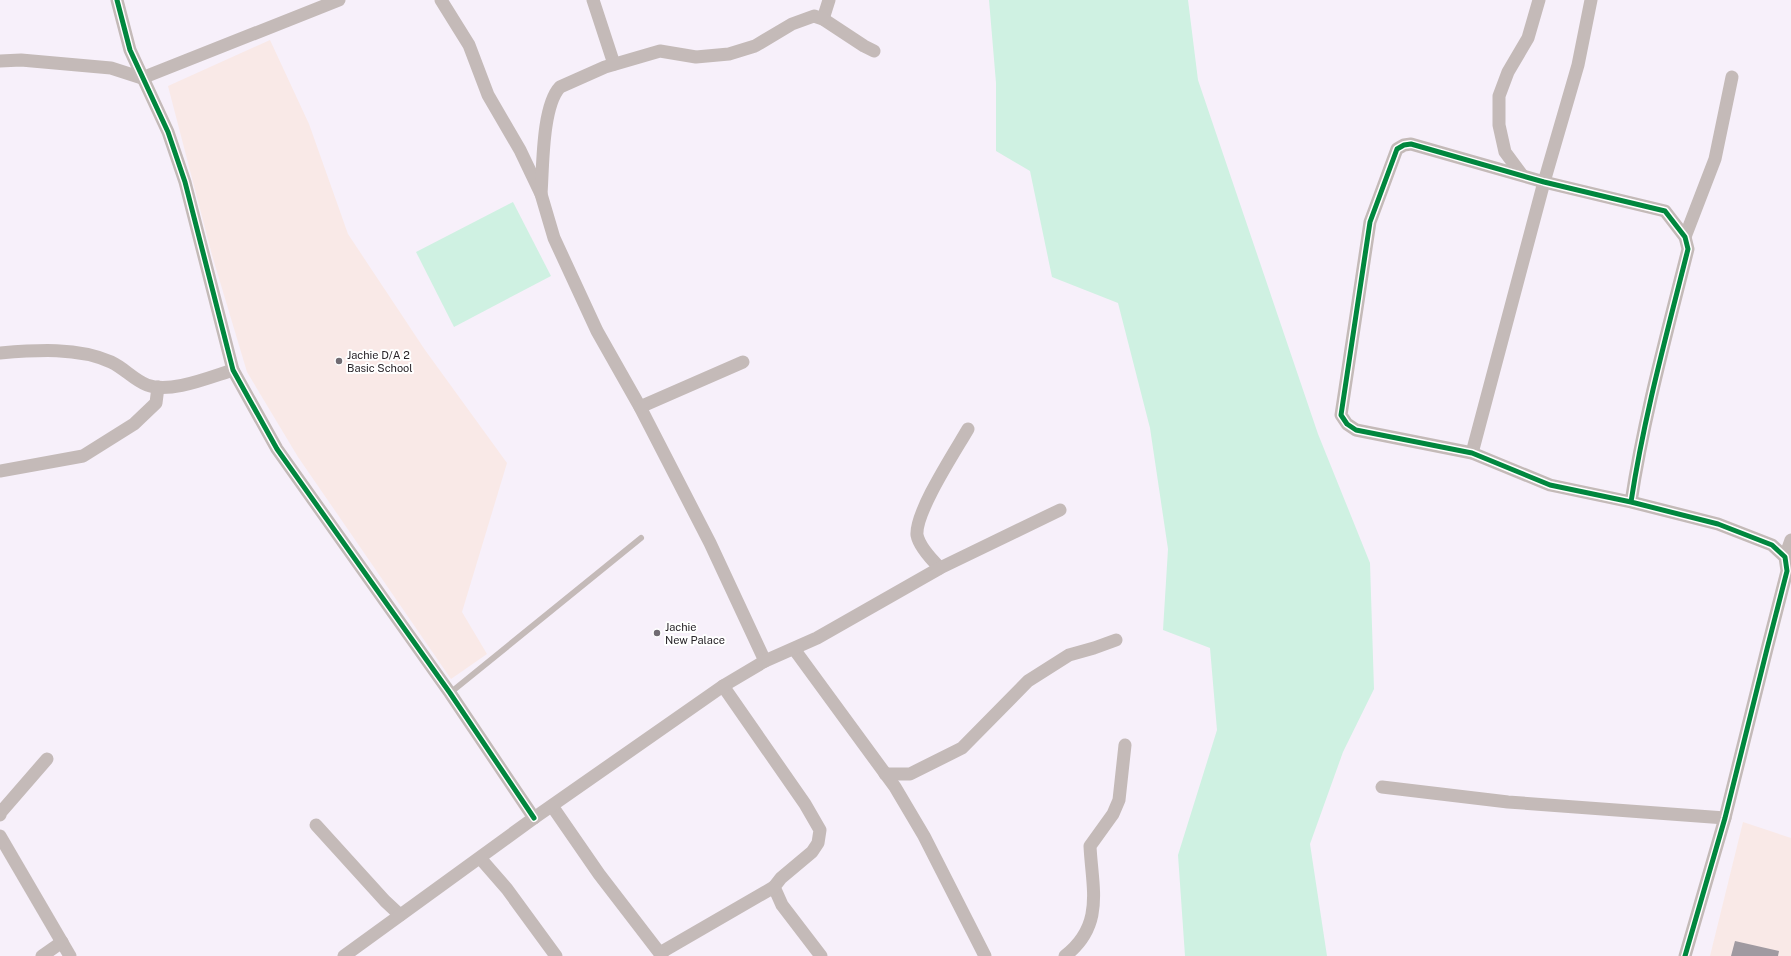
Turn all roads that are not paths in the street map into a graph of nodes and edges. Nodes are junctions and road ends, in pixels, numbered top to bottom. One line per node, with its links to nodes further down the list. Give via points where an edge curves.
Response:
1 (117, 0): 13 (street, via 130,50)
2 (339, 0): 13 (street)
3 (442, 0): 16 (street, via 469,45 488,95 520,150)
4 (593, 0): 11 (street)
5 (829, 0): 8 (street)
6 (1539, 0): 14 (street, via 1528,38 1508,72 1499,96 1499,125 1505,152)
7 (1591, 0): 15 (street, via 1578,65)
8 (823, 19): 9 (street); 11 (street, via 814,16 792,24 755,46 730,54 696,56 660,51)
9 (874, 51)
10 (0, 61): 13 (street, via 34,61 111,68)
11 (614, 64): 16 (street, via 560,87 555,93 550,104 546,132)
12 (1732, 77): 17 (street, via 1715,158)
13 (142, 78): 20 (street, via 168,132 184,182)
14 (1522, 175): 15 (street); 24 (street, via 1411,144 1404,145 1397,149 1370,222 1341,415 1347,424 1356,430)
15 (1544, 182): 17 (street, via 1665,211); 24 (street)
16 (541, 194): 22 (street, via 554,238 564,260 597,331)
17 (1685, 237): 26 (street, via 1688,250 1637,462)
18 (0, 352): 21 (street, via 63,352 95,356 112,363 147,385)
19 (743, 362): 22 (street)
20 (233, 370): 21 (street, via 174,386); 36 (street, via 277,449)
21 (158, 387): 25 (street, via 156,403 134,424 83,456)
22 (640, 408): 34 (street, via 710,543)
23 (968, 429): 31 (street, via 929,496 917,535 926,552)
24 (1472, 453): 26 (street, via 1550,485)
25 (0, 471)
26 (1631, 502): 30 (street, via 1718,524 1772,545)
27 (1060, 510): 31 (street)
28 (641, 538): 36 (lane)
29 (1791, 540): 30 (street)
30 (1785, 557): 44 (street, via 1786,571)
31 (940, 568): 33 (street)
32 (1116, 640): 39 (street, via 1068,655 1028,681 962,748 910,774)
33 (794, 649): 34 (street); 39 (street)
34 (765, 661): 35 (street)
35 (723, 686): 41 (street); 48 (street, via 805,804 820,830 818,842 812,852)
36 (450, 693): 43 (street)
37 (1125, 745): 58 (street, via 1119,800 1113,814 1090,846 1095,904 1085,936)
38 (47, 759): 42 (street)
39 (885, 774): 57 (street, via 924,836)
40 (1382, 787): 44 (street, via 1508,802)
41 (552, 806): 43 (street); 51 (street, via 599,874)
42 (0, 815)
43 (534, 818): 47 (street)
44 (1725, 818): 59 (street)
45 (316, 824): 49 (street)
46 (0, 836): 50 (street)
47 (480, 858): 49 (street); 55 (street, via 507,889)
48 (774, 887): 51 (street); 56 (street, via 782,905)
49 (400, 915): 54 (street)
50 (62, 942): 52 (street); 53 (street)
51 (661, 954)
52 (42, 956)
53 (70, 956)
54 (344, 956)
55 (556, 956)
56 (821, 956)
57 (985, 956)
58 (1065, 956)
59 (1685, 956)

